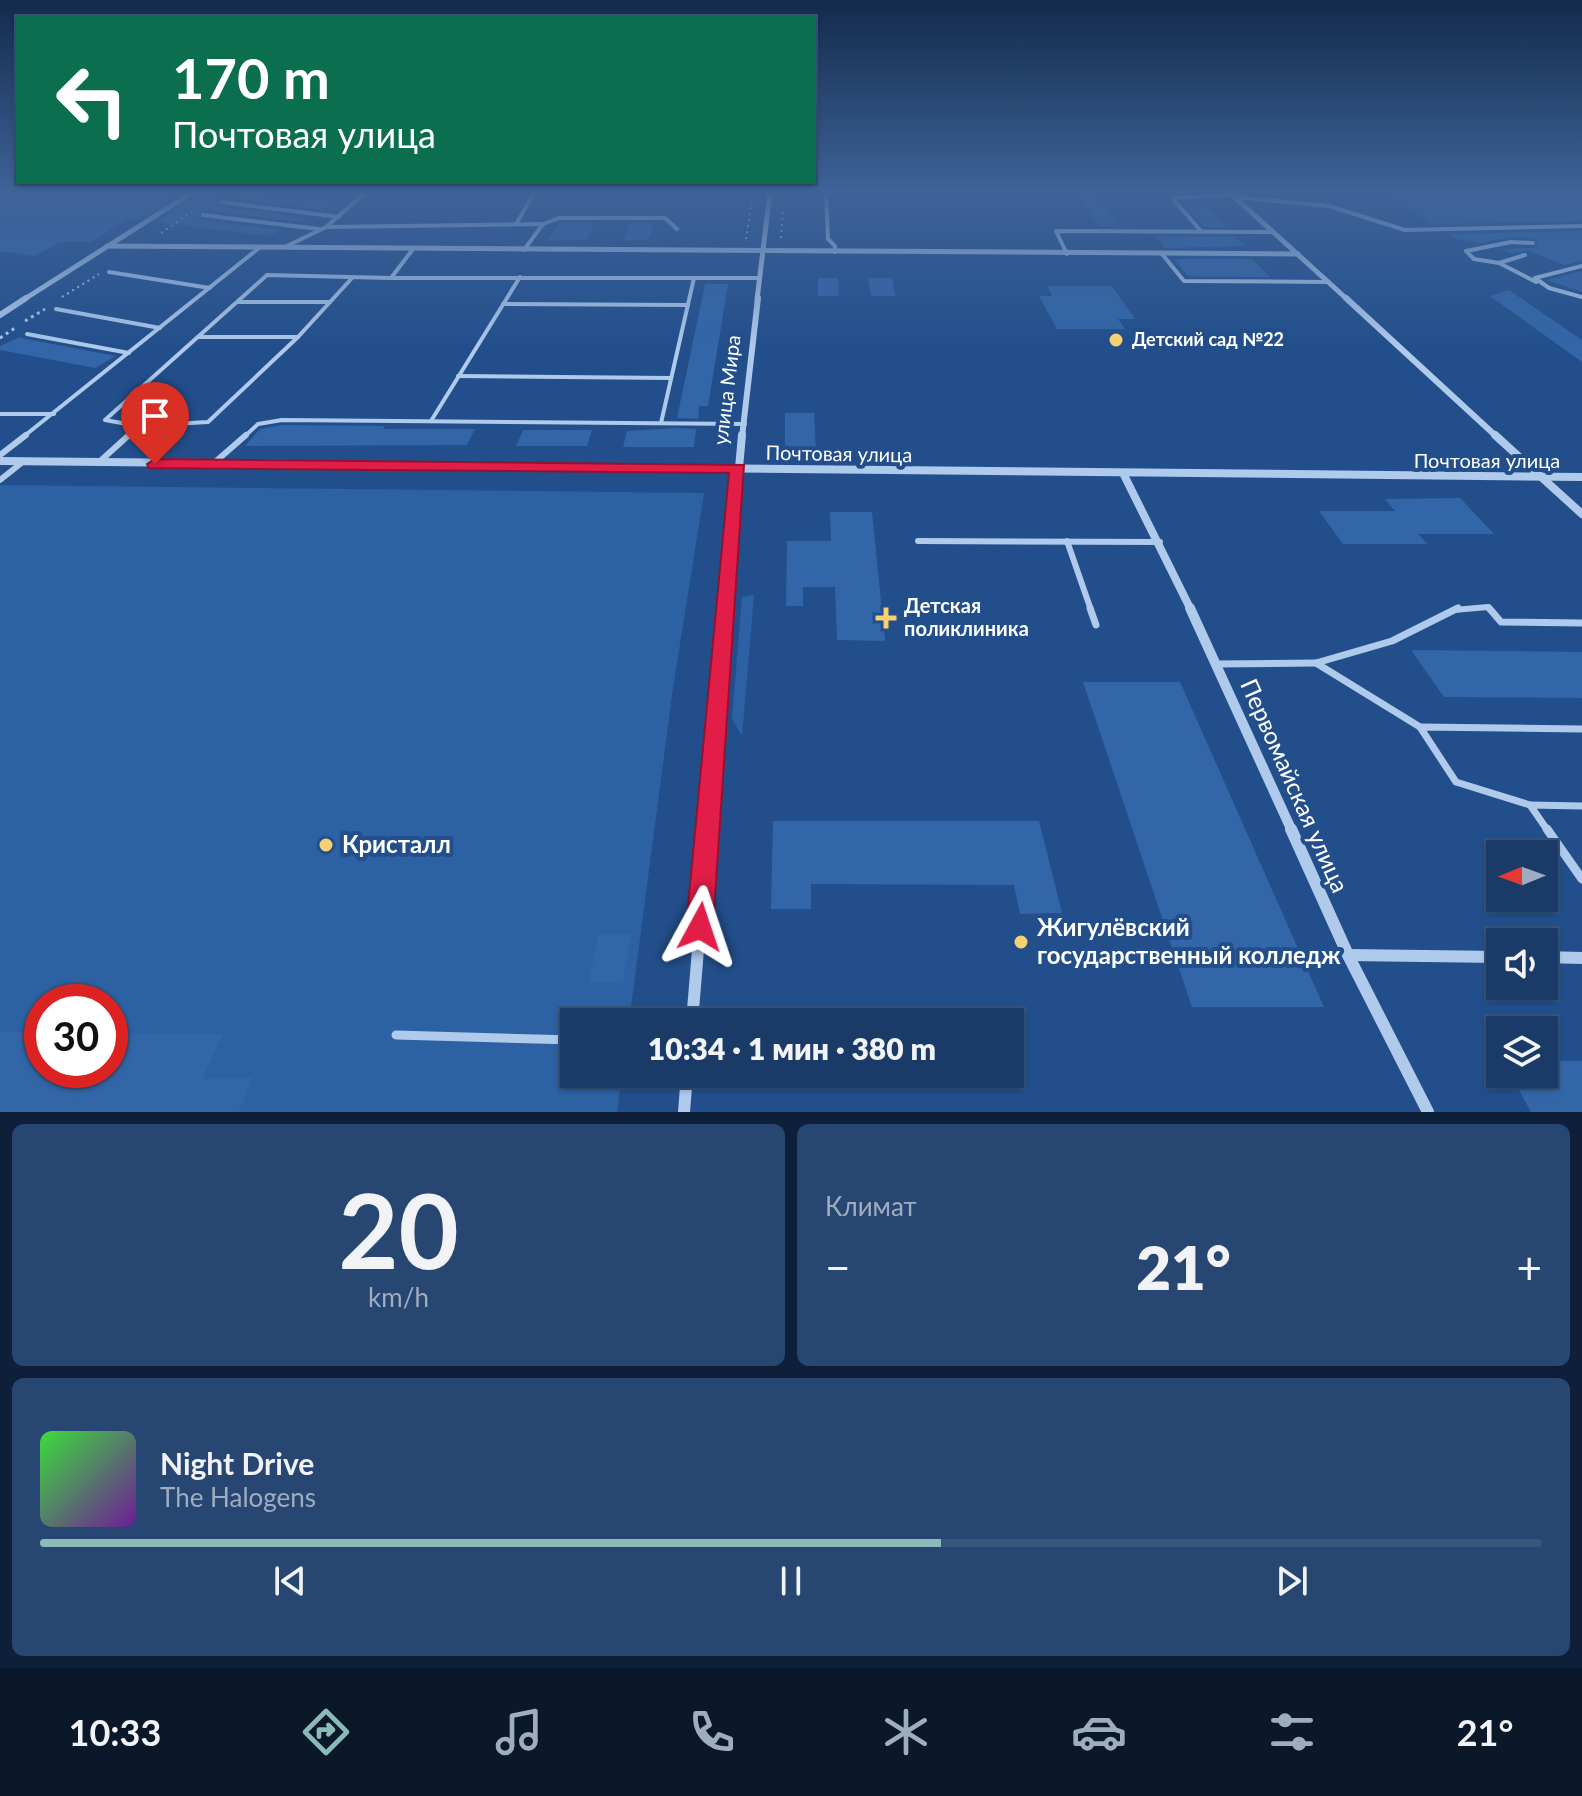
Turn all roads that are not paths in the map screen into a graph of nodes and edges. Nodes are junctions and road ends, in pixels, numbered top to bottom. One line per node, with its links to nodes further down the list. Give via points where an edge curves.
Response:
1 (110, 244): 9 (street)
2 (290, 244): 11 (lane)
3 (528, 244): 13 (lane)
4 (764, 244): 14 (street, улица Мира)
5 (833, 244): 15 (lane)
6 (1062, 244): 16 (lane)
7 (1287, 244): 18 (street)
8 (1502, 244): 20 (lane, via 1466,251 1474,259)
9 (107, 246): 10 (street); 37 (street)
10 (259, 248): 11 (street); 30 (lane)
11 (281, 248): 12 (street)
12 (413, 249): 13 (street); 25 (lane)
13 (524, 250): 14 (street)
14 (763, 251): 15 (street); 27 (street, улица Мира)
15 (835, 252): 16 (street)
16 (1067, 254): 17 (street)
17 (1162, 254): 18 (street); 28 (lane, via 1184,281)
18 (1298, 254): 28 (street)
19 (1525, 255): 20 (lane)
20 (1499, 263): 29 (lane)
21 (1582, 266): 29 (lane, via 1535,278)
22 (108, 270): 30 (lane)
23 (520, 277): 25 (lane); 26 (lane); 34 (lane)
24 (352, 278): 25 (lane); 32 (lane, via 356,275 267,275); 33 (lane)
25 (391, 278)
26 (694, 278): 27 (lane); 35 (lane)
27 (760, 278): 49 (street, улица Мира)
28 (1328, 282): 57 (street)
29 (1536, 282): 31 (lane)
30 (210, 288): 38 (lane)
31 (1582, 297)
32 (236, 302): 33 (lane); 40 (lane)
33 (330, 302): 41 (lane)
34 (503, 304): 35 (lane); 43 (lane)
35 (688, 305): 44 (lane)
36 (56, 309): 38 (lane)
37 (0, 315)
38 (160, 328): 42 (lane)
39 (27, 334): 42 (lane)
40 (197, 337): 41 (lane); 50 (lane, via 105,420)
41 (298, 337): 50 (lane, via 208,422)
42 (129, 353): 46 (lane)
43 (458, 376): 44 (lane); 47 (lane)
44 (671, 378): 48 (lane)
45 (0, 414): 46 (lane)
46 (54, 414): 51 (lane)
47 (431, 421): 48 (lane); 54 (lane, via 258,424)
48 (661, 423): 49 (lane)
49 (745, 424): 55 (street, улица Мира)
50 (138, 426): 53 (lane)
51 (0, 458): 52 (street, Почтовая улица)
52 (24, 461): 53 (street, Почтовая улица); 59 (lane)
53 (98, 463): 54 (street, Почтовая улица)
54 (211, 465): 55 (street, Почтовая улица)
55 (738, 469): 56 (street, Почтовая улица); 77 (street, улица Мира)
56 (1124, 475): 57 (street, Почтовая улица); 63 (street, Первомайская улица)
57 (1542, 477): 58 (street, Почтовая улица); 60 (street)
58 (1582, 477)
59 (0, 480)
60 (1582, 514)
61 (918, 541): 62 (lane)
62 (1067, 541): 63 (lane); 65 (lane)
63 (1160, 542): 67 (street, Первомайская улица)
64 (1582, 623): 66 (lane, via 1501,622 1488,607 1460,607 1392,641)
65 (1096, 625)
66 (1316, 663): 67 (lane); 68 (lane)
67 (1217, 664): 73 (street, Первомайская улица)
68 (1420, 727): 69 (lane); 70 (lane, via 1456,782)
69 (1582, 729)
70 (1530, 805): 71 (lane); 72 (lane)
71 (1582, 806)
72 (1582, 879)
73 (1348, 955): 74 (street); 82 (street, Первомайская улица)
74 (1486, 957)
75 (1558, 957): 76 (street)
76 (1582, 958)
77 (693, 1008)
78 (396, 1035): 79 (lane)
79 (560, 1040)
80 (686, 1088): 81 (street)
81 (684, 1112)
82 (1428, 1112)

